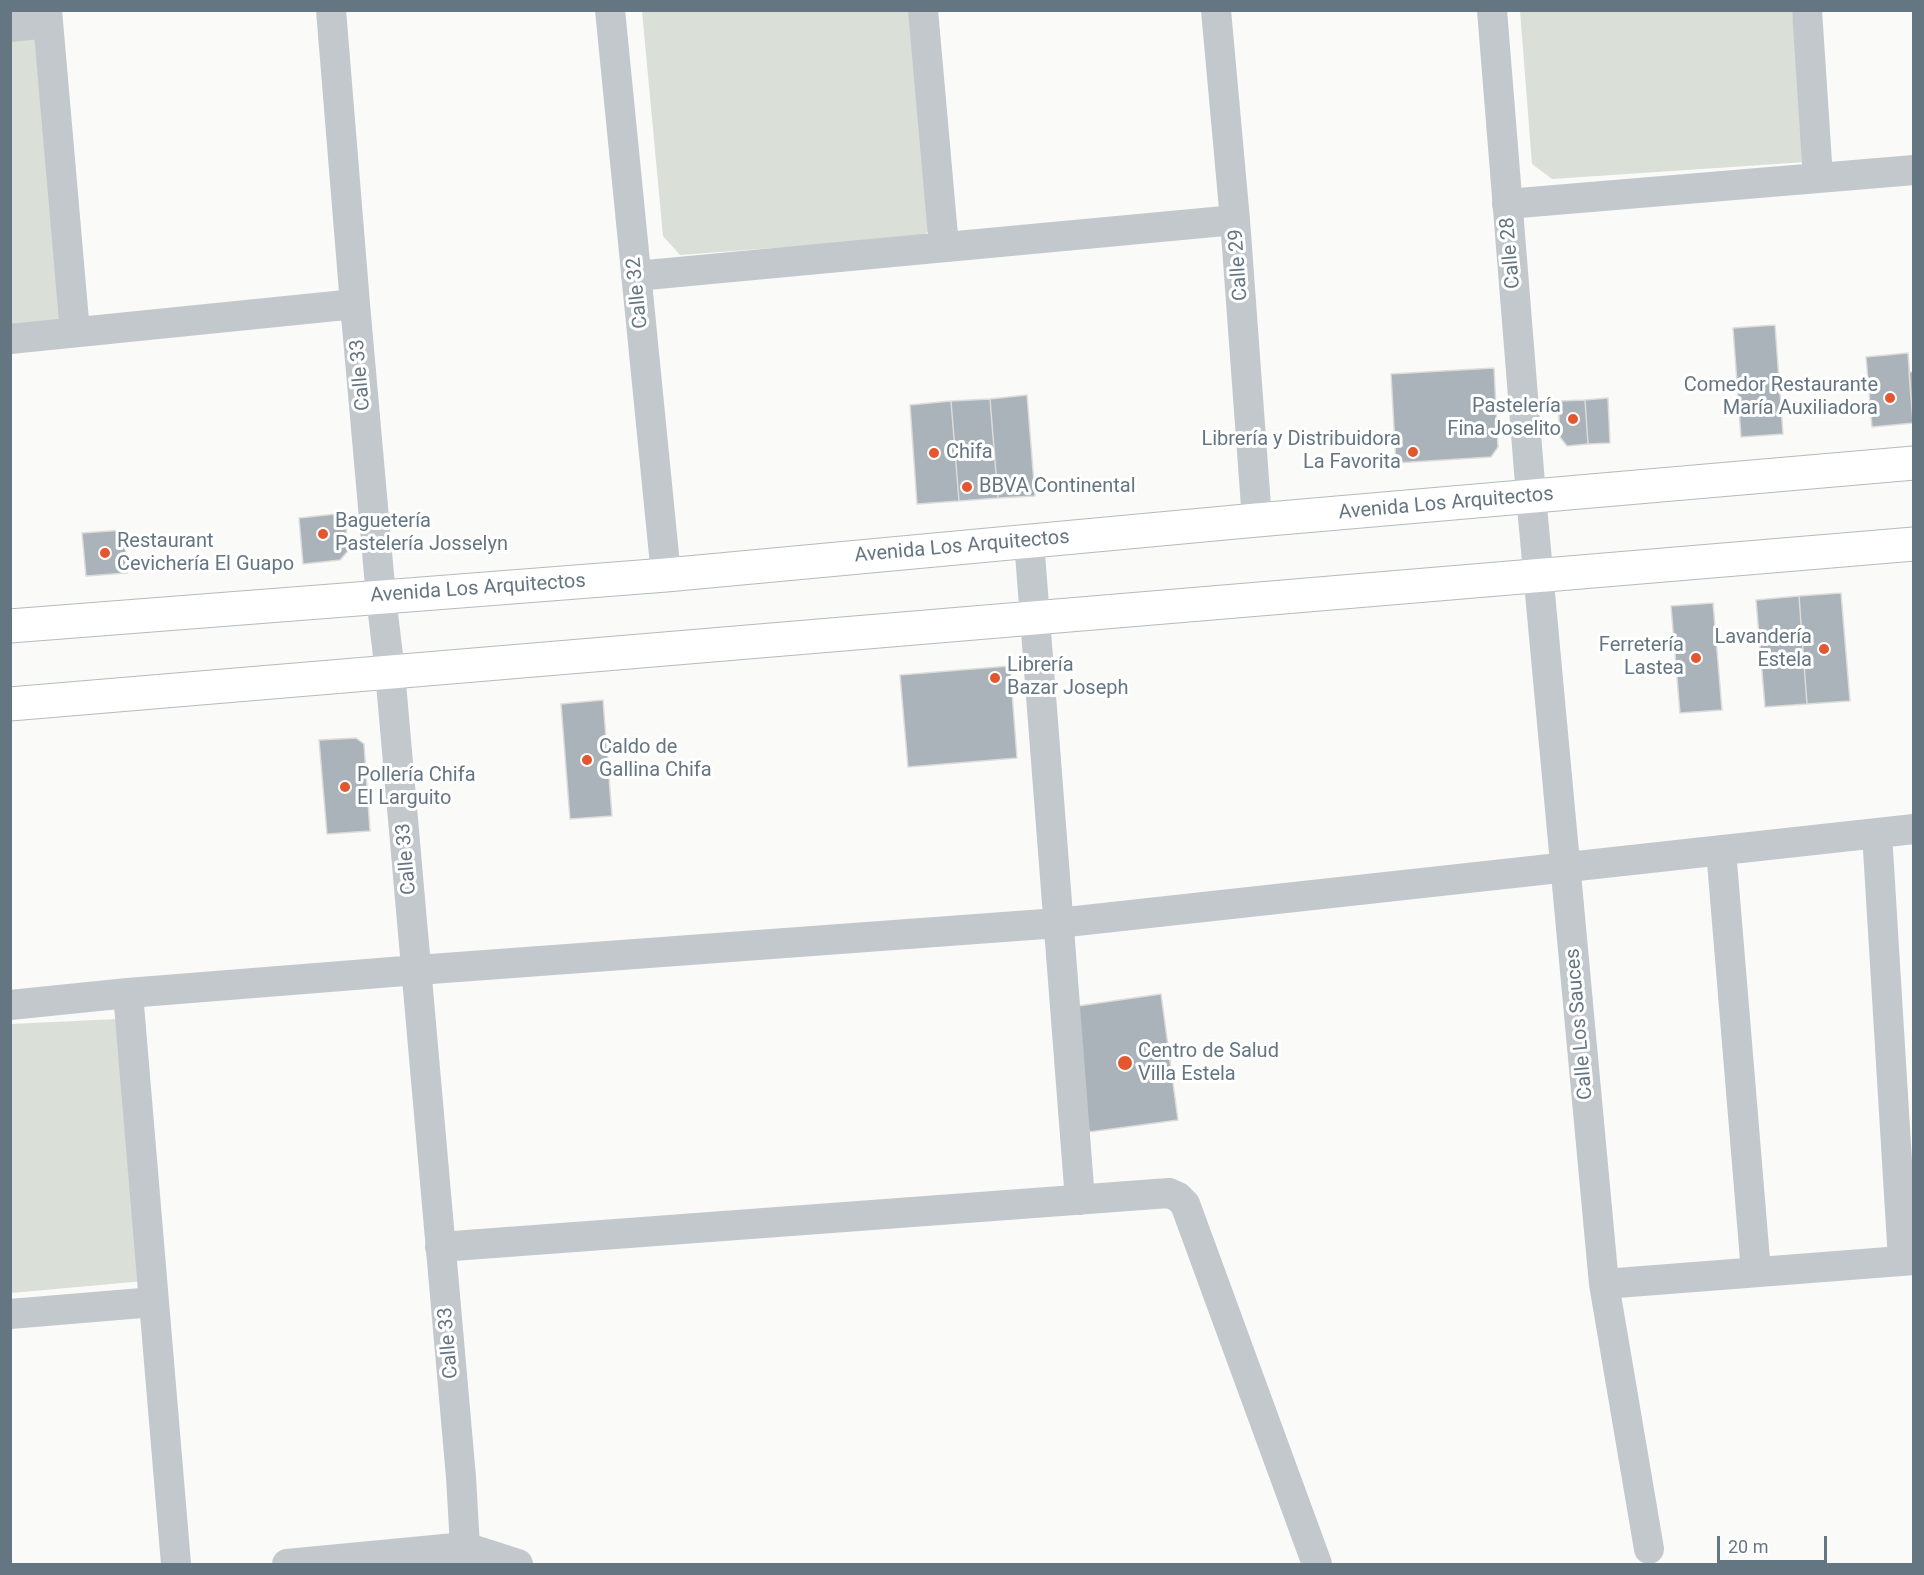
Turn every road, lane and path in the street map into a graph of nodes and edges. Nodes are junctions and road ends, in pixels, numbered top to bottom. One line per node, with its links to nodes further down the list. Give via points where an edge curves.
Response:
1 (331, 10): 15 (street, Calle 33)
2 (610, 10): 14 (street, Calle 32)
3 (923, 10): 13 (street)
4 (1216, 10): 12 (street, Calle 29)
5 (1492, 10): 11 (street, Calle 28)
6 (1807, 10): 10 (street)
7 (47, 17): 8 (street); 16 (street)
8 (10, 27)
9 (1914, 170): 10 (street)
10 (1818, 178): 11 (street)
11 (1507, 204): 19 (street, Calle 28)
12 (1235, 220): 13 (street); 20 (street, Calle 29)
13 (944, 247): 14 (street)
14 (636, 276): 23 (street, Calle 32)
15 (355, 304): 16 (street); 25 (street, Calle 33)
16 (75, 332): 17 (street)
17 (10, 339)
18 (1914, 463): 19 (main road, Avenida Los Arquitectos)
19 (1531, 496): 20 (main road, Avenida Los Arquitectos); 24 (street, Calle Los Sauces)
20 (1257, 520): 21 (main road, Avenida Los Arquitectos)
21 (1029, 541): 23 (main road, Avenida Los Arquitectos); 26 (street)
22 (1914, 544): 24 (main road)
23 (666, 575): 25 (main road, Avenida Los Arquitectos)
24 (1538, 576): 26 (main road); 33 (street, Calle Los Sauces)
25 (381, 597): 27 (main road, Avenida Los Arquitectos); 28 (street, Calle 33)
26 (1035, 618): 28 (main road); 34 (street)
27 (10, 626)
28 (390, 672): 29 (main road); 35 (street, Calle 33)
29 (10, 704)
30 (1914, 829): 31 (street)
31 (1877, 833): 32 (street); 40 (street)
32 (1721, 850): 33 (street); 41 (street)
33 (1565, 868): 34 (street); 42 (street, Calle Los Sauces)
34 (1058, 923): 35 (street); 38 (street)
35 (417, 970): 36 (street); 39 (street, Calle 33)
36 (128, 993): 37 (street); 43 (street)
37 (10, 1005)
38 (1080, 1200): 39 (street); 50 (street, via 1169,1193 1185,1204)
39 (440, 1247): 46 (street, Calle 33)
40 (1908, 1260): 41 (street)
41 (1756, 1272): 42 (street)
42 (1604, 1284): 45 (street, Calle Los Sauces)
43 (154, 1302): 44 (street); 47 (street)
44 (10, 1314)
45 (1648, 1549)
46 (465, 1556): 48 (street); 49 (street)
47 (176, 1564)
48 (287, 1564)
49 (518, 1564)
50 (1317, 1564)

